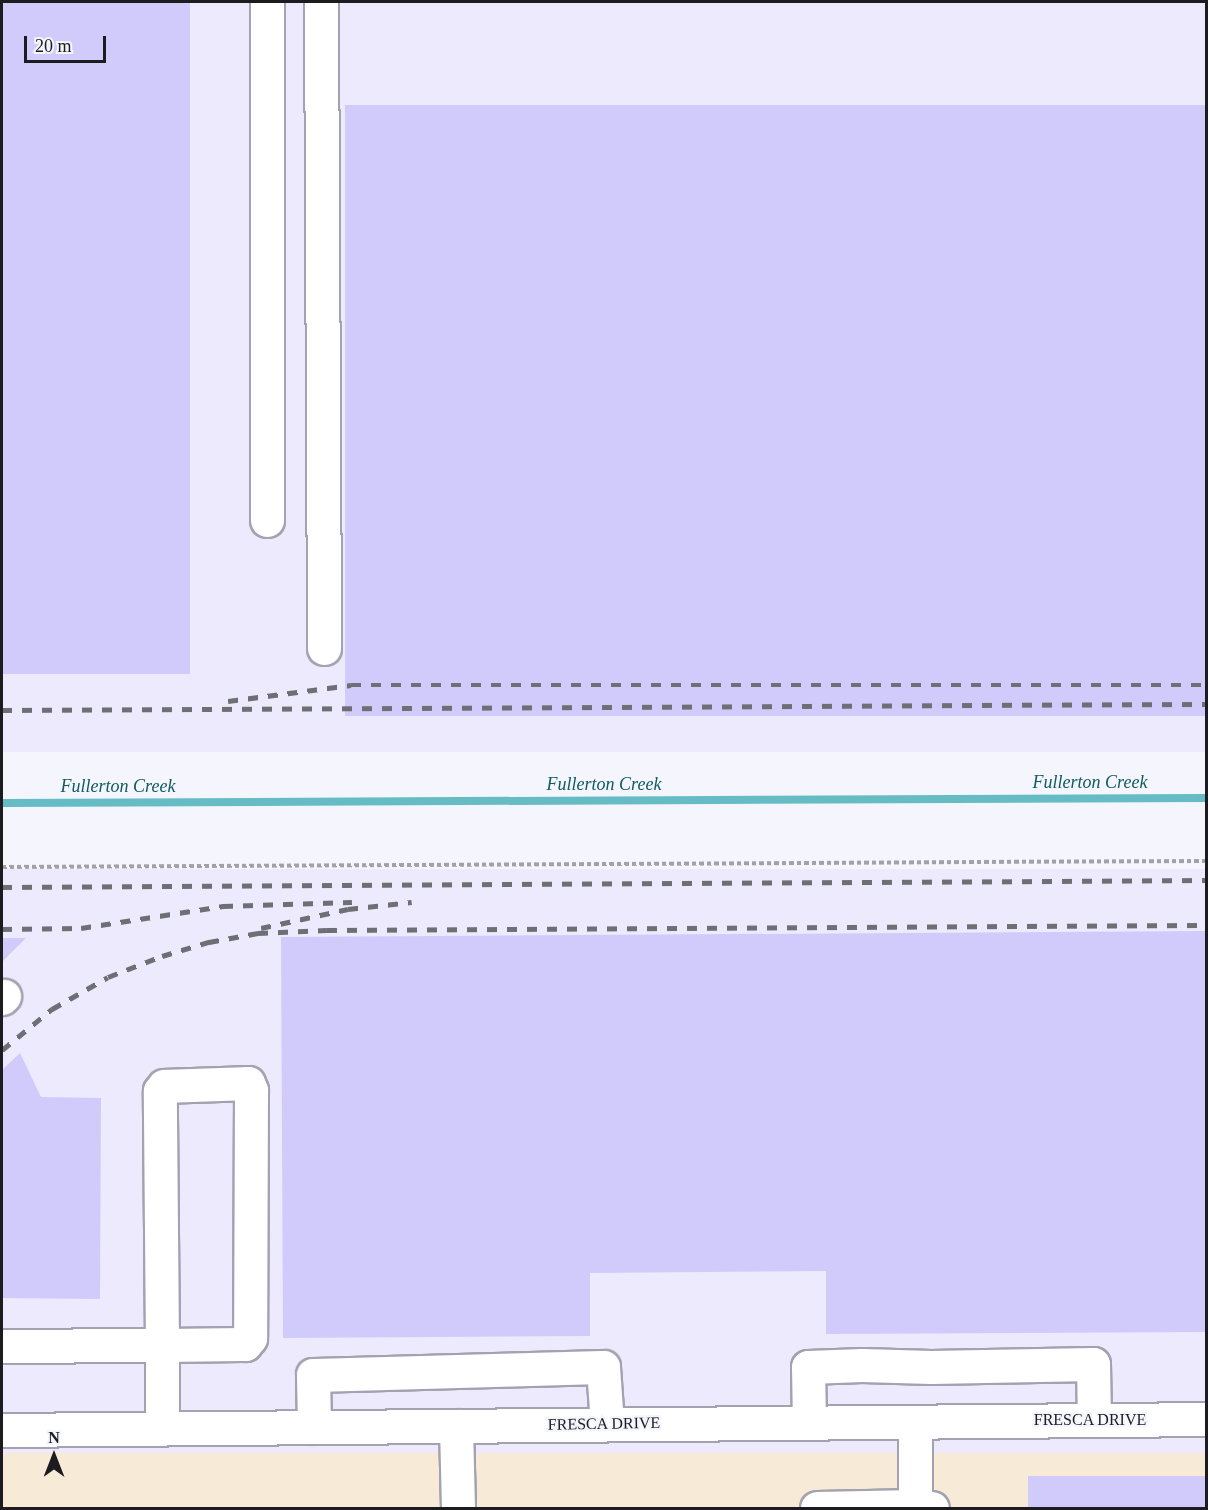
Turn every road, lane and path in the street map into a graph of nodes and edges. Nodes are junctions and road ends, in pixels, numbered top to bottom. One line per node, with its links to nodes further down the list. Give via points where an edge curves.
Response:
1 (267, 2): 3 (street)
2 (321, 2): 4 (street)
3 (267, 520)
4 (324, 648)
5 (1206, 861): 6 (path)
6 (2, 867)
7 (162, 1345): 7 (street, via 245,1344 250,1338 248,1083 164,1086 160,1091); 8 (street); 16 (street)
8 (2, 1346)
9 (1206, 1419): 10 (street, FRESCA DRIVE)
10 (1094, 1420): 11 (street, FRESCA DRIVE); 12 (street, via 1093,1364 808,1367)
11 (915, 1422): 12 (street, FRESCA DRIVE); 19 (street)
12 (809, 1423): 13 (street, FRESCA DRIVE)
13 (607, 1424): 14 (street, FRESCA DRIVE); 15 (street, via 603,1367 313,1375)
14 (456, 1426): 15 (street, FRESCA DRIVE); 20 (street)
15 (314, 1427): 16 (street, FRESCA DRIVE)
16 (162, 1428): 17 (street, FRESCA DRIVE)
17 (2, 1430)
18 (835, 1508): 19 (street); 21 (street)
19 (921, 1508)
20 (458, 1509)
21 (817, 1509)

